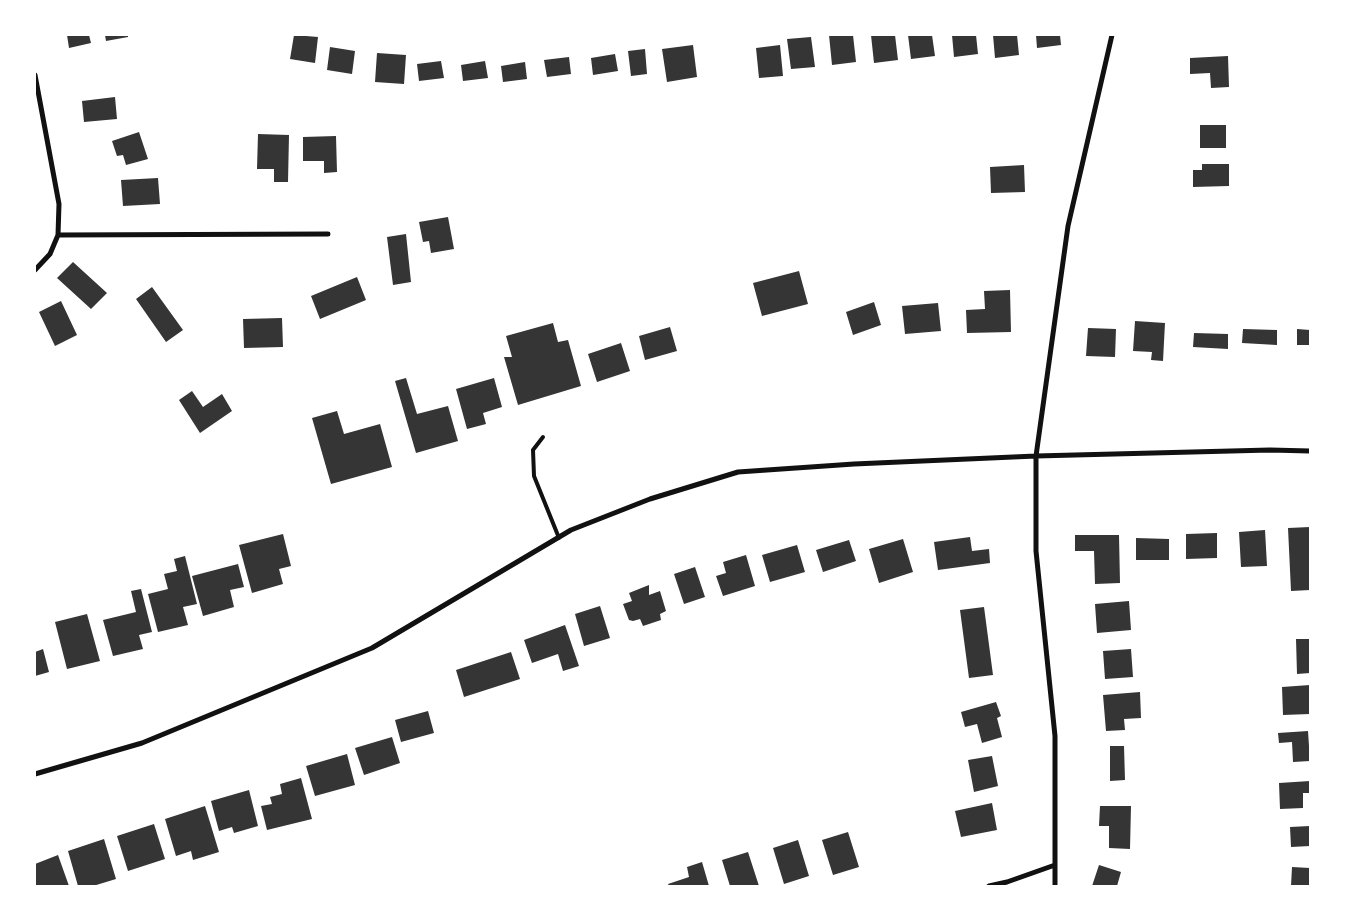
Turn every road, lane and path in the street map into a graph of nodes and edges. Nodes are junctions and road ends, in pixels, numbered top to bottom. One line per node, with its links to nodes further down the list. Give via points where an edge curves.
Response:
1 (1112, 35): 8 (street, via 1068,226)
2 (35, 75): 4 (street, via 59,204)
3 (328, 234): 4 (street)
4 (58, 235): 5 (street, via 50,254)
5 (35, 270)
6 (543, 437): 9 (lane, via 534,450 534,476)
7 (1310, 451): 8 (street)
8 (1036, 456): 9 (street, via 738,472 650,499 571,530); 11 (street, via 1036,551 1055,736)
9 (559, 538): 10 (street, via 372,648 142,743)
10 (35, 774)
11 (1055, 865): 12 (street); 13 (street)
12 (989, 886)
13 (1055, 886)

